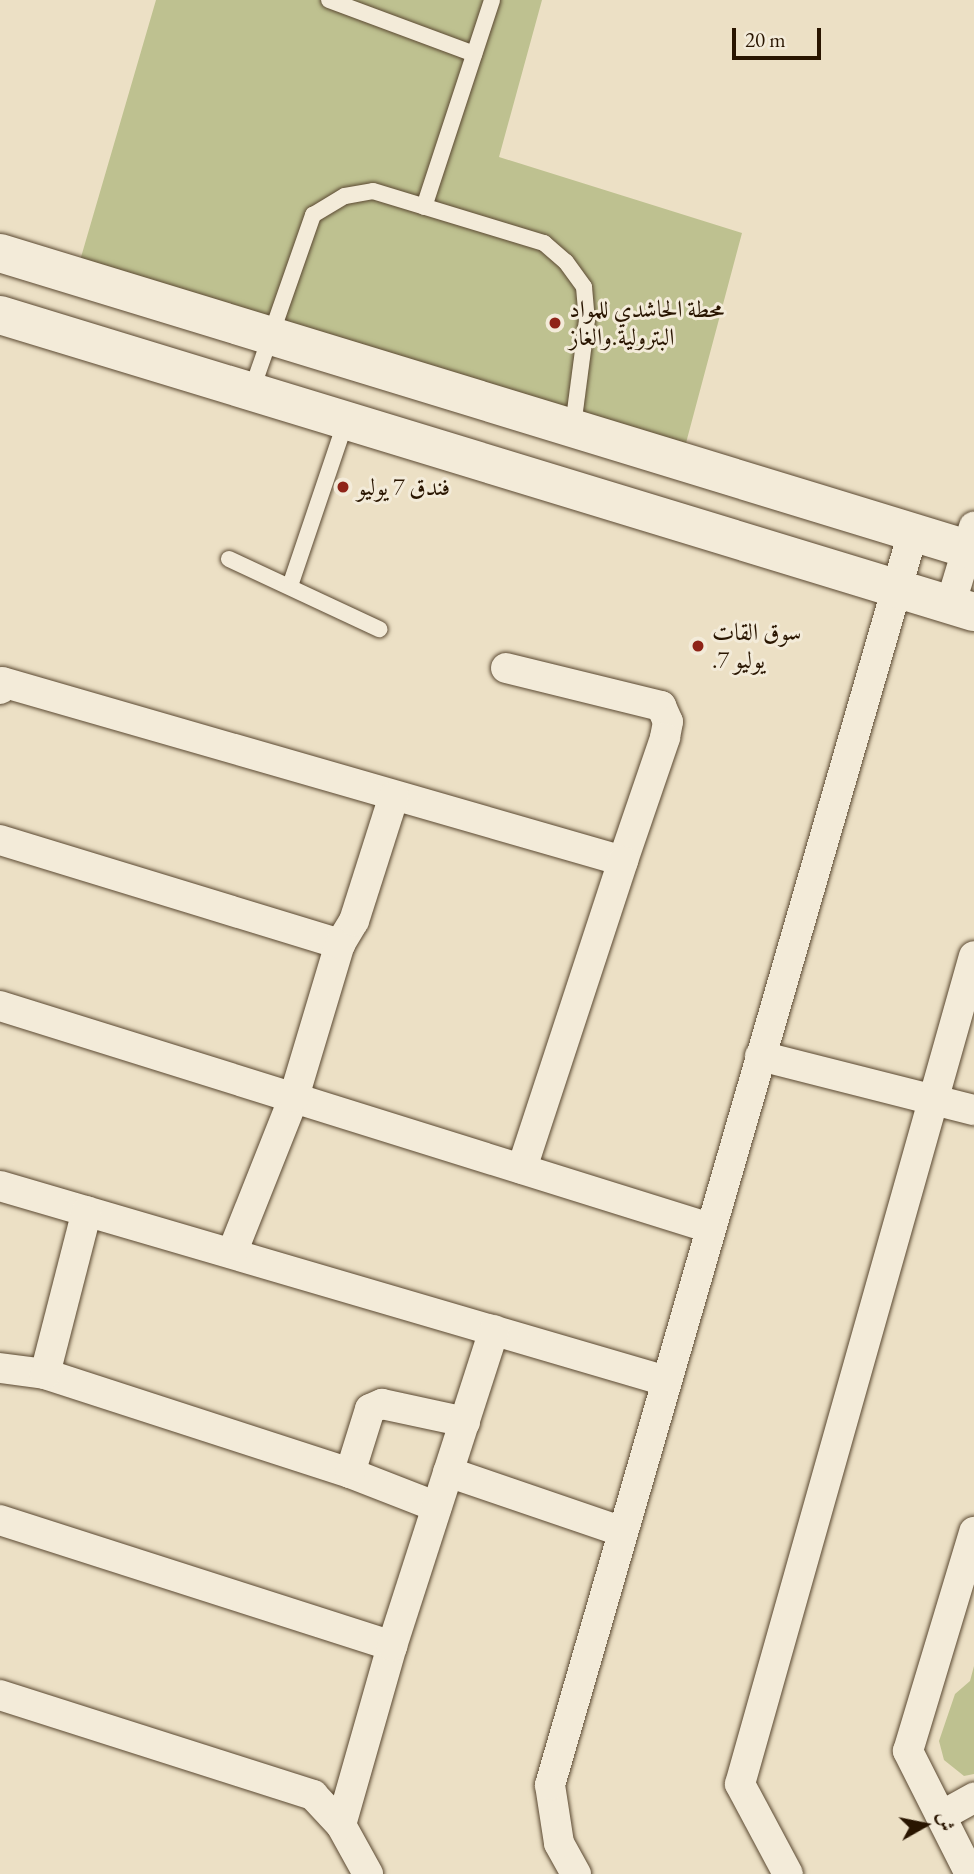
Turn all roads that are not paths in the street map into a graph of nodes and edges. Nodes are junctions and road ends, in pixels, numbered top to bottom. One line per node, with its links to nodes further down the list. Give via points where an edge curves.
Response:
1 (329, 0): 3 (lane)
2 (492, 0): 3 (lane)
3 (474, 54): 4 (lane)
4 (424, 207): 7 (lane, via 373,191 327,203 313,215); 10 (lane, via 544,243 566,262 583,286 587,320)
5 (0, 253): 7 (main road)
6 (0, 315): 8 (main road)
7 (271, 334): 8 (lane); 10 (main road)
8 (251, 392): 9 (main road)
9 (345, 421): 14 (lane); 15 (main road)
10 (573, 426): 11 (main road)
11 (912, 532): 12 (main road); 15 (street)
12 (972, 542): 16 (street)
13 (229, 559): 14 (lane)
14 (290, 586): 17 (lane)
15 (895, 590): 16 (main road); 26 (street)
16 (962, 609)
17 (379, 629)
18 (506, 668): 22 (street, via 661,706 668,722)
19 (0, 689): 20 (street, via 2,682)
20 (394, 796): 22 (street); 23 (street, via 354,921)
21 (0, 840): 23 (street)
22 (623, 861): 30 (street)
23 (340, 944): 27 (street)
24 (973, 964): 28 (street)
25 (0, 1006): 27 (street)
26 (761, 1056): 28 (street); 33 (street)
27 (295, 1097): 30 (street); 34 (street)
28 (931, 1099): 29 (street); 53 (street, via 740,1784)
29 (974, 1110)
30 (522, 1169): 33 (street)
31 (0, 1186): 32 (street)
32 (87, 1211): 34 (street); 37 (street)
33 (710, 1228): 38 (street)
34 (232, 1254): 35 (street)
35 (494, 1330): 38 (street); 39 (street)
36 (0, 1368): 37 (street)
37 (45, 1374): 41 (street)
38 (666, 1381): 44 (street)
39 (465, 1422): 40 (street); 41 (street, via 382,1404 370,1409)
40 (448, 1472): 42 (street); 44 (street)
41 (350, 1473): 42 (street)
42 (438, 1507): 46 (street)
43 (0, 1520): 46 (street)
44 (623, 1532): 52 (street, via 550,1785 559,1843)
45 (974, 1532): 49 (street, via 908,1751)
46 (392, 1646): 50 (street)
47 (0, 1695): 50 (street, via 313,1795)
48 (974, 1798): 49 (street)
49 (941, 1816): 54 (street)
50 (341, 1825): 51 (street)
51 (368, 1874)
52 (576, 1874)
53 (788, 1874)
54 (970, 1874)

